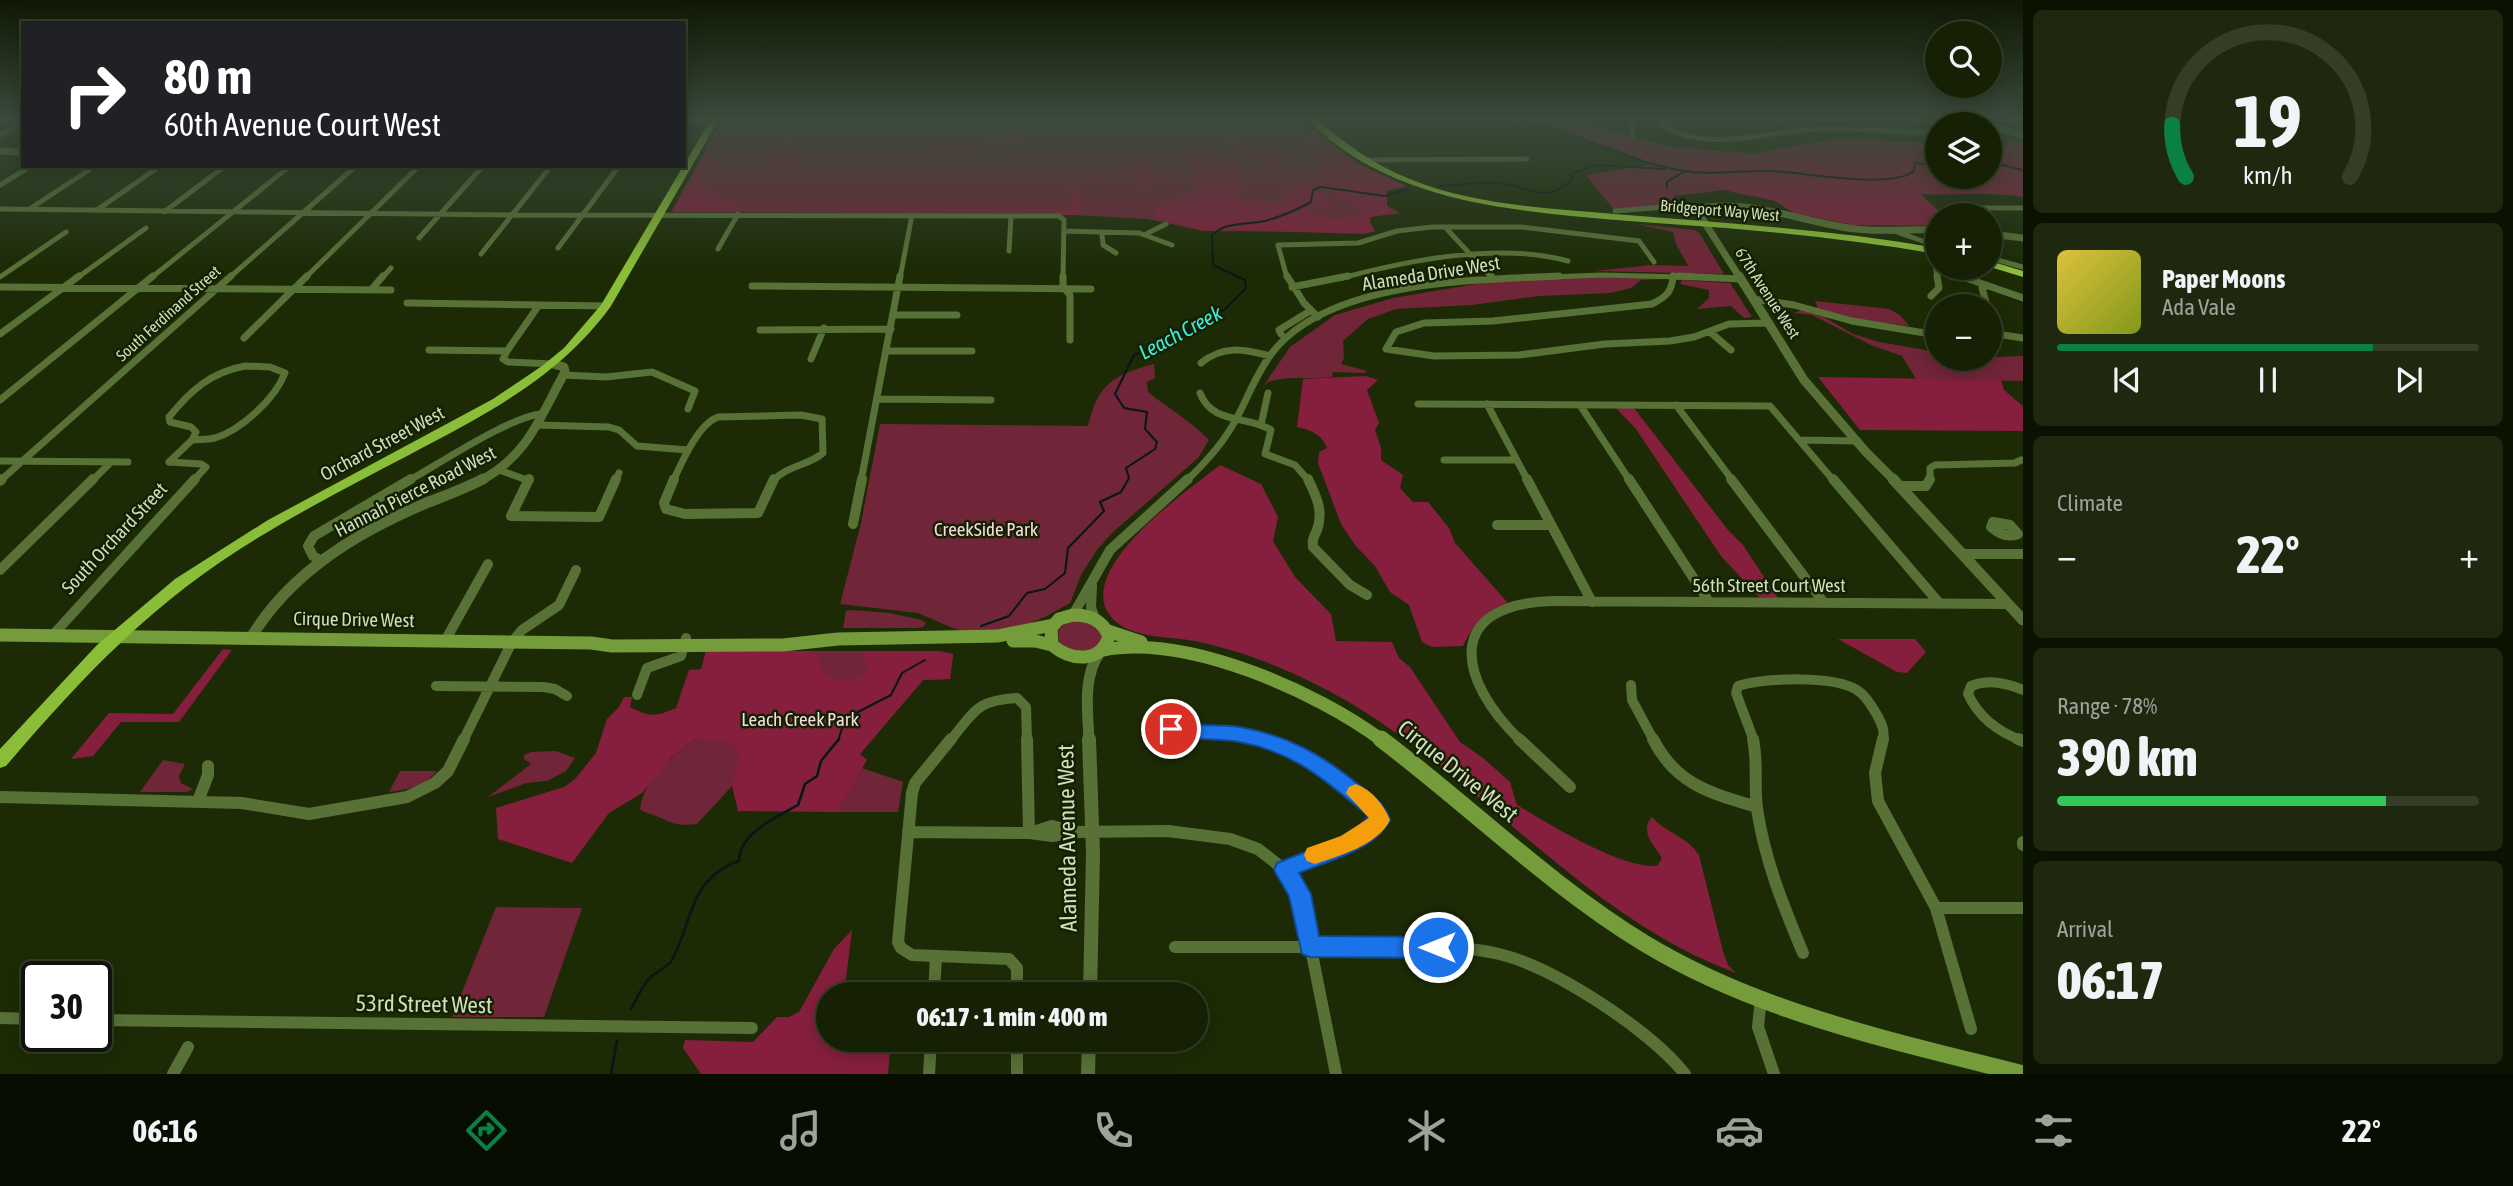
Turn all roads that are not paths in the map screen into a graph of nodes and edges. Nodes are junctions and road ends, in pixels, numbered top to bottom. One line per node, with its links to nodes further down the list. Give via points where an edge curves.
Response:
1 (26, 169): 13 (street)
2 (90, 169): 17 (street)
3 (156, 169): 19 (street)
4 (221, 169): 21 (street)
5 (285, 169): 22 (street)
6 (352, 169): 23 (street, South Ferdinand Street)
7 (416, 169): 24 (street)
8 (480, 169): 25 (street)
9 (548, 169): 27 (street)
10 (617, 169): 28 (street)
11 (683, 169): 29 (main road, Orchard Street West)
12 (1383, 169): 33 (main road, Bridgeport Way West, via 1421,186 1512,207)
13 (0, 185)
14 (2002, 208): 15 (street)
15 (2023, 208)
16 (0, 209): 17 (street)
17 (29, 209): 19 (street)
18 (1696, 209): 20 (street); 33 (street, 67th Avenue West); 38 (street, via 1744,209 1854,229)
19 (97, 210): 21 (street)
20 (1615, 211)
21 (164, 212): 22 (street)
22 (233, 213): 23 (street); 73 (street)
23 (303, 213): 24 (street); 74 (street, South Ferdinand Street)
24 (370, 214): 25 (street); 75 (street)
25 (440, 214): 27 (street); 43 (street)
26 (737, 214): 29 (street); 30 (street); 49 (street)
27 (511, 215): 28 (street); 52 (street)
28 (584, 215): 29 (street); 47 (street)
29 (660, 215): 84 (main road, Orchard Street West)
30 (912, 215): 31 (street); 69 (street)
31 (1011, 216): 37 (street, via 1056,216 1064,220); 50 (street)
32 (1166, 224): 41 (street)
33 (1704, 225): 48 (main road, Bridgeport Way West); 64 (street, 67th Avenue West)
34 (1445, 227): 53 (street); 56 (street, via 1521,227 1639,241); 71 (street, via 1405,229 1358,243 1280,245 1278,251)
35 (146, 228): 72 (street)
36 (1925, 230): 38 (street)
37 (1064, 231): 40 (street); 70 (street)
38 (1894, 231): 46 (street)
39 (66, 232): 62 (street)
40 (1102, 234): 41 (street); 51 (street, via 1103,245)
41 (1146, 234): 45 (street)
42 (2002, 235): 44 (street)
43 (419, 238)
44 (2023, 238)
45 (1172, 245)
46 (1925, 245)
47 (558, 247)
48 (1925, 247)
49 (718, 249)
50 (1009, 251)
51 (1116, 253)
52 (481, 254)
53 (1470, 257): 54 (street, via 1543,255); 63 (street); 71 (street)
54 (1568, 261)
55 (2002, 261): 57 (street)
56 (1654, 262)
57 (2023, 267)
58 (391, 268): 77 (street)
59 (2002, 268): 60 (main road)
60 (2023, 274)
61 (1673, 275): 63 (street, Alameda Drive West); 64 (street, Alameda Drive West); 93 (street, via 1670,293 1646,306 1424,324 1399,331 1386,349 1434,356 1500,356 1670,341)
62 (0, 277)
63 (1493, 279): 88 (street, Alameda Drive West, via 1395,292)
64 (1740, 279): 81 (street, 67th Avenue West)
65 (1976, 280): 67 (street)
66 (752, 286): 69 (street)
67 (1987, 286): 79 (street, via 1982,288); 80 (street)
68 (0, 287): 72 (street)
69 (899, 287): 70 (street); 86 (street)
70 (1063, 287): 76 (street); 100 (street, via 1070,295)
71 (1292, 287): 85 (street)
72 (62, 288): 73 (street); 95 (street)
73 (138, 288): 74 (street); 114 (street)
74 (216, 289): 75 (street); 133 (street, South Ferdinand Street)
75 (293, 289): 77 (street); 98 (street)
76 (1091, 289)
77 (371, 290): 78 (street)
78 (391, 290)
79 (1984, 294)
80 (2023, 298)
81 (1753, 299): 89 (street, 67th Avenue West); 94 (street)
82 (407, 303): 83 (street)
83 (539, 305): 84 (street); 103 (street)
84 (606, 306): 109 (main road, Orchard Street West)
85 (1310, 311): 88 (street); 96 (street, via 1279,330)
86 (893, 315): 87 (street); 91 (street)
87 (957, 315)
88 (1318, 317): 106 (street, Alameda Drive West, via 1292,333)
89 (1769, 323): 93 (street, via 1736,323); 127 (street, 67th Avenue West, via 1802,377)
90 (824, 328): 91 (street); 92 (street); 107 (street)
91 (891, 329): 104 (street)
92 (760, 330)
93 (1710, 332): 102 (street)
94 (1925, 333)
95 (0, 334)
96 (1281, 334)
97 (2002, 335): 99 (street)
98 (244, 338)
99 (2023, 338)
100 (1070, 340)
101 (429, 350): 103 (street)
102 (1731, 350)
103 (507, 351): 109 (street, via 503,359 508,362)
104 (886, 351): 105 (street); 113 (street)
105 (972, 351)
106 (1270, 356): 108 (street, via 1226,349 1211,353); 122 (street, Alameda Drive West)
107 (811, 359)
108 (1201, 363)
109 (553, 364): 110 (street, via 565,368); 165 (main road, Orchard Street West, via 497,402 219,556)
110 (563, 375): 120 (street, via 656,372 695,391); 121 (street, Hannah Pierce Road West)
111 (1200, 393): 122 (street, via 1214,411)
112 (1268, 393): 124 (street)
113 (877, 399): 115 (street); 140 (street)
114 (0, 400)
115 (991, 400)
116 (1418, 404): 117 (street)
117 (1487, 404): 118 (street); 130 (street)
118 (1580, 405): 119 (street); 154 (street)
119 (1676, 405): 126 (street, via 1770,406); 155 (street)
120 (688, 409)
121 (541, 414): 123 (street, Hannah Pierce Road West); 147 (street, via 499,430 327,526 307,546)
122 (1236, 419): 124 (street); 151 (street, Alameda Drive West, via 1211,456 1115,544)
123 (537, 425): 128 (street, via 609,426 637,446); 136 (street, Hannah Pierce Road West, via 520,452)
124 (1261, 425): 152 (street, via 1272,433 1265,454 1303,471 1318,500 1320,520 1312,541 1315,551)
125 (192, 440): 125 (street, via 194,429 168,418 209,377 238,366 285,373 281,383 237,426 215,438); 164 (street, South Orchard Street, via 168,462 206,467)
126 (1800, 440): 127 (street); 156 (street)
127 (1861, 444): 139 (street, 67th Avenue West)
128 (686, 453): 128 (street, via 665,497 666,509 685,514 758,513 779,474 823,453 824,422 813,416 712,419)
129 (1444, 460): 130 (street)
130 (1515, 460): 142 (street)
131 (2021, 460): 139 (street, via 1935,464 1926,486)
132 (0, 461): 133 (street)
133 (22, 461): 134 (street); 138 (street, South Ferdinand Street)
134 (111, 462): 135 (street); 149 (street)
135 (128, 462)
136 (499, 470): 137 (street, via 509,477 530,479 510,516 599,517); 147 (street, Hannah Pierce Road West, via 381,524)
137 (619, 473)
138 (0, 481)
139 (1898, 483): 145 (street, 67th Avenue West)
140 (853, 524)
141 (1497, 525): 142 (street)
142 (1551, 525): 153 (street)
143 (2014, 536): 144 (street)
144 (2023, 544)
145 (1962, 554): 146 (street); 157 (street, 67th Avenue West)
146 (2023, 554)
147 (322, 561): 166 (street, Hannah Pierce Road West, via 275,604)
148 (488, 565): 167 (street)
149 (0, 570)
150 (576, 570): 168 (street, via 565,599 527,625)
151 (1092, 584): 158 (street, Alameda Drive West); 159 (street)
152 (1367, 595)
153 (1592, 602): 154 (street, 56th Street Court West); 185 (street, 56th Street Court West, via 1530,602 1496,612 1472,639 1469,657 1475,682 1492,709)
154 (1709, 603): 155 (street, 56th Street Court West)
155 (1824, 603): 156 (street, 56th Street Court West)
156 (1940, 604): 157 (street, 56th Street Court West)
157 (2008, 604): 160 (street, 67th Avenue West)
158 (1073, 615): 159 (main road); 161 (main road)
159 (1095, 619): 162 (main road)
160 (2023, 620)
161 (1053, 625): 170 (main road, Cirque Drive West, via 998,636); 171 (main road, via 1049,634)
162 (1108, 631): 172 (main road, via 1109,641); 202 (main road, Cirque Drive West, via 1240,663 1333,703 1399,747 1593,903 1653,942)
163 (0, 635): 164 (main road, Cirque Drive West)
164 (52, 636): 165 (main road, Cirque Drive West)
165 (117, 636): 166 (main road, Cirque Drive West); 183 (main road)
166 (250, 639): 167 (main road, Cirque Drive West)
167 (445, 641): 168 (main road, Cirque Drive West)
168 (512, 642): 169 (main road, Cirque Drive West, via 612,646); 177 (street)
169 (685, 642): 170 (main road, Cirque Drive West); 179 (street, via 681,656 648,666)
170 (831, 642): 171 (main road, Cirque Drive West, via 1025,640)
171 (1052, 645): 173 (main road)
172 (1102, 651): 173 (main road); 174 (street, Alameda Avenue West); 202 (main road, Cirque Drive West, via 1140,647 1209,659 1316,700 1390,746 1592,910 1676,961)
173 (1071, 657): 174 (street)
174 (1087, 682): 191 (street, Alameda Avenue West)
175 (1631, 685): 188 (street, via 1635,706 1670,767 1698,788)
176 (436, 686): 177 (street)
177 (490, 686): 180 (street, via 550,687); 187 (street, via 448,771 429,787 393,800 314,813)
178 (2023, 690): 182 (street, via 1982,682 1971,685 1968,694 1995,727)
179 (637, 695)
180 (567, 696)
181 (1161, 706): 192 (street, via 1171,729 1254,737 1304,755 1377,811 1380,818 1372,829)
182 (2023, 741)
183 (0, 761)
184 (208, 766): 187 (street)
185 (1570, 787)
186 (0, 797): 187 (street)
187 (198, 801)
188 (1757, 807): 193 (street, via 1754,742 1737,688 1757,680 1837,682 1854,687 1883,727 1875,774 1882,811); 197 (street, via 1773,882)
189 (908, 832): 190 (street); 190 (street, via 912,793 921,773 980,705 998,698 1017,698 1027,712); 198 (street, via 898,942 908,954)
190 (1030, 833): 191 (street)
191 (1092, 833): 192 (street, via 1223,835 1260,850); 201 (street, Alameda Avenue West)
192 (1284, 870): 196 (street, via 1300,894)
193 (1936, 908): 194 (street); 207 (street)
194 (2023, 908)
195 (1175, 947): 196 (street)
196 (1310, 947): 217 (street); 218 (street, via 1438,947 1505,955 1555,976 1594,1001 1661,1047)
197 (1804, 953)
198 (936, 956): 199 (street); 200 (street, via 1001,956 1017,968)
199 (935, 982)
200 (1017, 982)
201 (1090, 982)
202 (1758, 997): 212 (main road, Cirque Drive West); 219 (street, via 1759,1038)
203 (0, 1018): 204 (street)
204 (21, 1019)
205 (112, 1020): 206 (street, 53rd Street West)
206 (752, 1028)
207 (1971, 1029)
208 (188, 1047): 213 (street)
209 (930, 1052): 214 (street)
210 (1017, 1052): 215 (street)
211 (1089, 1052): 216 (street)
212 (1982, 1068): 220 (main road, Cirque Drive West)
213 (173, 1074)
214 (929, 1074)
215 (1017, 1074)
216 (1088, 1074)
217 (1336, 1074)
218 (1685, 1074)
219 (1774, 1074)
220 (2023, 1074)

